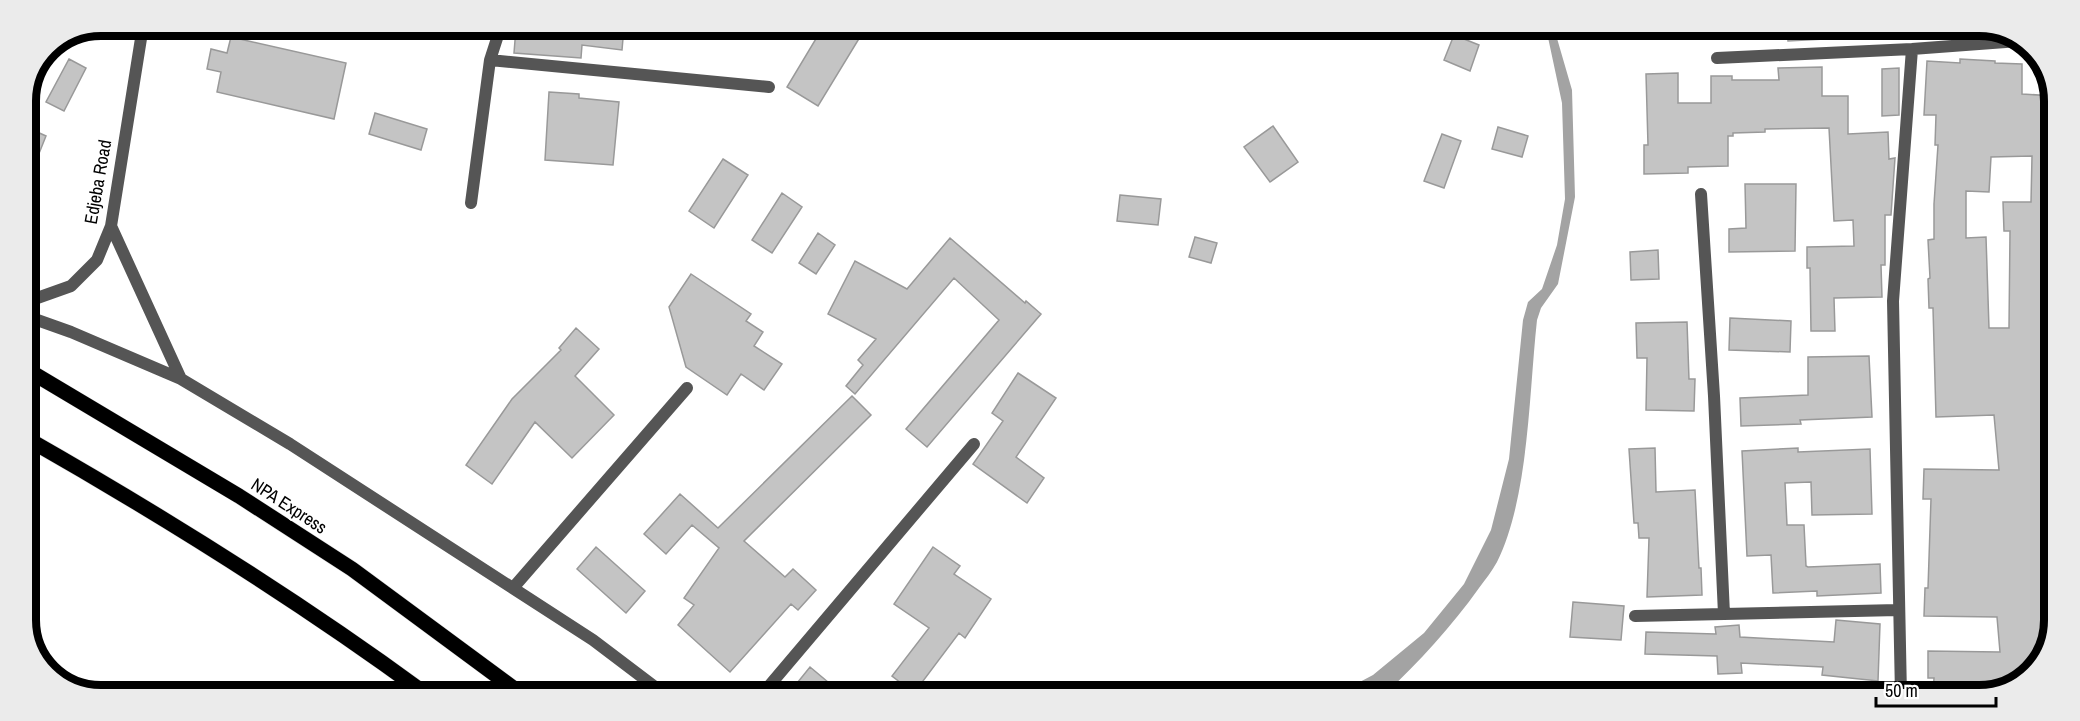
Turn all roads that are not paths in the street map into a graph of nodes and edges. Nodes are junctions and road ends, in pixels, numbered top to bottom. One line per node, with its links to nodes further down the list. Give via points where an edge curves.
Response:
1 (142, 36): 10 (street, Edjeba Road)
2 (498, 36): 6 (street)
3 (2006, 42): 4 (street)
4 (1912, 49): 5 (street); 19 (street, via 1893,301)
5 (1717, 58)
6 (490, 60): 7 (street); 9 (street)
7 (769, 87)
8 (1701, 195): 20 (street)
9 (471, 203)
10 (111, 226): 11 (street, Edjeba Road, via 97,260 71,286); 14 (street)
11 (36, 298)
12 (36, 320): 14 (street)
13 (36, 375): 23 (main road, NPA Express, via 352,569)
14 (181, 380): 18 (street, via 290,444)
15 (687, 388): 18 (street)
16 (36, 444): 22 (main road, via 241,566)
17 (974, 444): 25 (street)
18 (513, 588): 24 (street)
19 (1898, 610): 20 (street); 26 (street)
20 (1724, 614): 21 (street)
21 (1635, 616)
22 (414, 685)
23 (509, 685)
24 (652, 685)
25 (770, 685)
26 (1901, 685)

